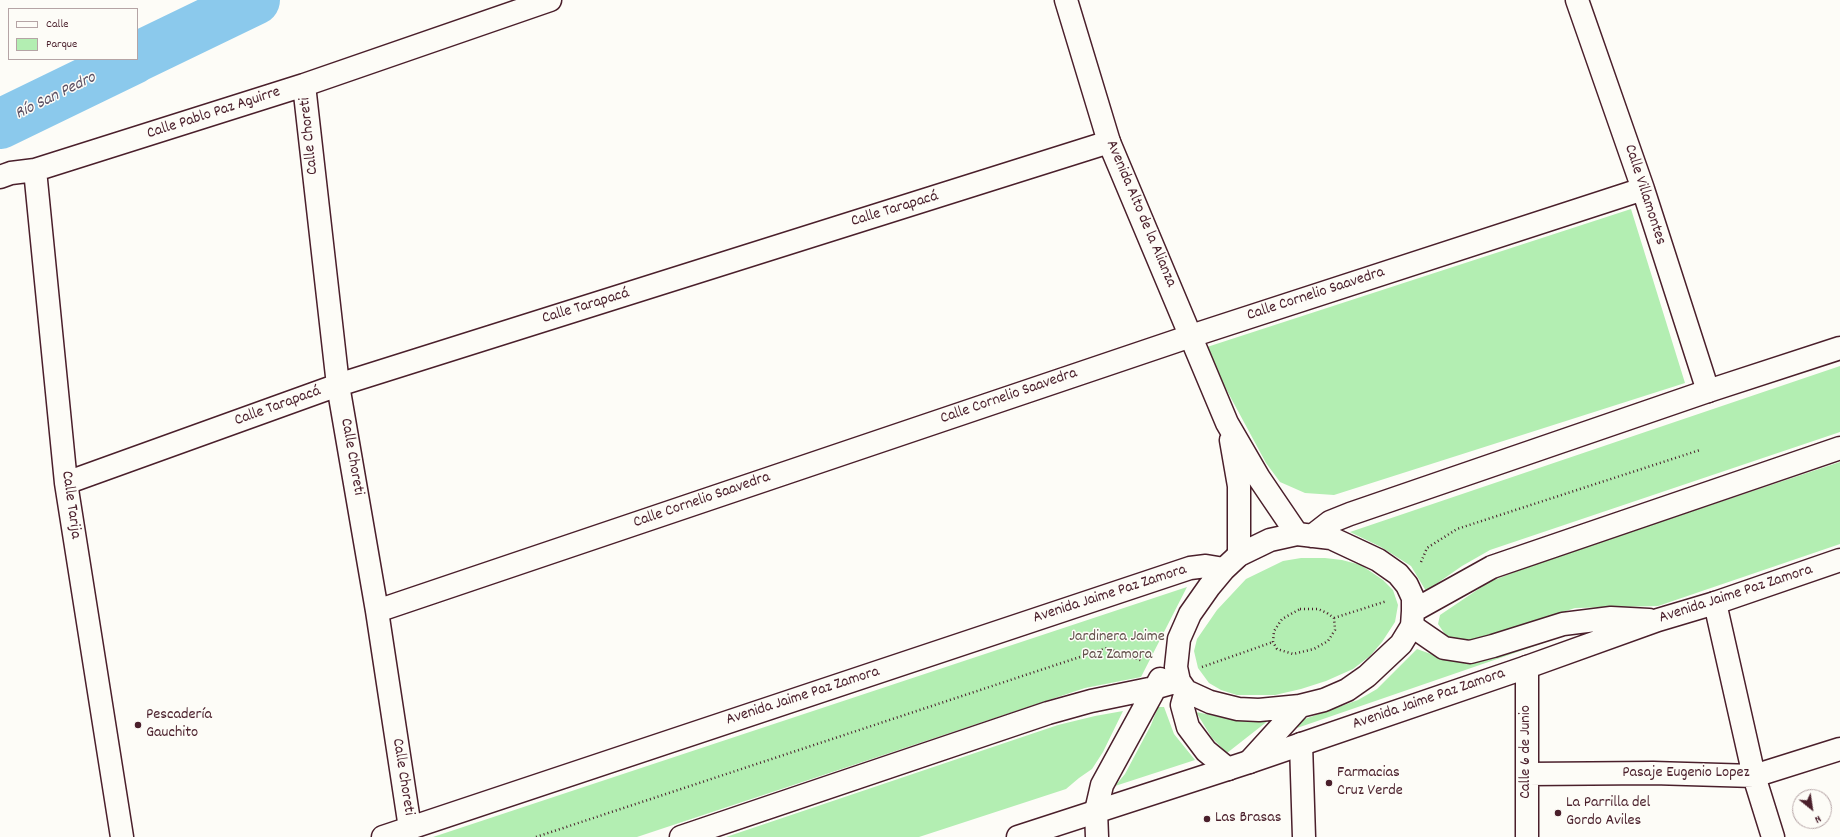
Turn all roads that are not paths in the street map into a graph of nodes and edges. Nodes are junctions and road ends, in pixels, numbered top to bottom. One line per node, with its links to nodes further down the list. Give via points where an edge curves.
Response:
1 (550, 0): 4 (street, Calle Pablo Paz Aguirre)
2 (1066, 0): 5 (street, Avenida Alto de la Alianza)
3 (1577, 0): 8 (street, Calle Villamontes)
4 (304, 85): 6 (street, Calle Pablo Paz Aguirre); 11 (street, Calle Choreti)
5 (1109, 142): 9 (street, Avenida Alto de la Alianza); 11 (street, Calle Tarapacá)
6 (35, 170): 7 (street, Calle Pablo Paz Aguirre); 15 (street, Calle Tarija)
7 (0, 177)
8 (1643, 189): 9 (street, Calle Cornelio Saavedra); 12 (street, Calle Villamontes)
9 (1191, 336): 13 (street, Avenida Alto de la Alianza); 20 (street, Calle Cornelio Saavedra)
10 (1840, 348): 12 (street)
11 (338, 385): 15 (street, Calle Tarapacá); 20 (street, Calle Choreti)
12 (1708, 391): 16 (street, via 1350,514)
13 (1228, 423): 16 (street, Avenida Alto de la Alianza, via 1259,478); 18 (street, Avenida Alto de la Alianza, via 1239,486)
14 (1840, 448): 21 (street, via 1492,567)
15 (66, 483): 36 (street, Calle Tarija)
16 (1305, 535): 18 (street, via 1270,540); 21 (street, via 1330,538 1378,560 1398,574 1413,598)
17 (1840, 560): 19 (street, Avenida Jaime Paz Zamora)
18 (1232, 562): 23 (street, via 1209,587 1190,614); 35 (street, Avenida Jaime Paz Zamora, via 1190,568)
19 (1715, 603): 22 (street, Avenida Jaime Paz Zamora); 33 (street)
20 (377, 611): 35 (street, Calle Choreti)
21 (1413, 619): 22 (street, via 1444,648 1470,652 1563,624 1611,618); 27 (street, via 1401,644 1367,676 1347,690)
22 (1658, 620): 24 (street, Avenida Jaime Paz Zamora)
23 (1176, 653): 25 (street, via 1176,668); 26 (street)
24 (1527, 667): 28 (street, Avenida Jaime Paz Zamora); 32 (street, Calle 6 de Junio)
25 (1182, 686): 26 (street); 27 (street, via 1210,702 1238,709 1259,710); 31 (street, via 1182,705 1188,727 1206,751)
26 (1154, 688): 34 (street, via 1102,785); 38 (street, via 1048,713)
27 (1300, 706): 30 (street)
28 (1301, 744): 30 (street, Avenida Jaime Paz Zamora); 41 (street)
29 (1840, 749): 33 (street, Pasaje Eugenio Lopez)
30 (1249, 762): 31 (street, Avenida Jaime Paz Zamora)
31 (1228, 769): 34 (street, Avenida Jaime Paz Zamora)
32 (1528, 774): 33 (street, Pasaje Eugenio Lopez); 42 (street, Calle 6 de Junio)
33 (1754, 776): 43 (street)
34 (1096, 811): 39 (street, Avenida Jaime Paz Zamora); 40 (street)
35 (410, 828): 37 (street, Avenida Jaime Paz Zamora)
36 (122, 837)
37 (383, 837)
38 (681, 837)
39 (1018, 837)
40 (1097, 837)
41 (1304, 837)
42 (1527, 837)
43 (1773, 837)

